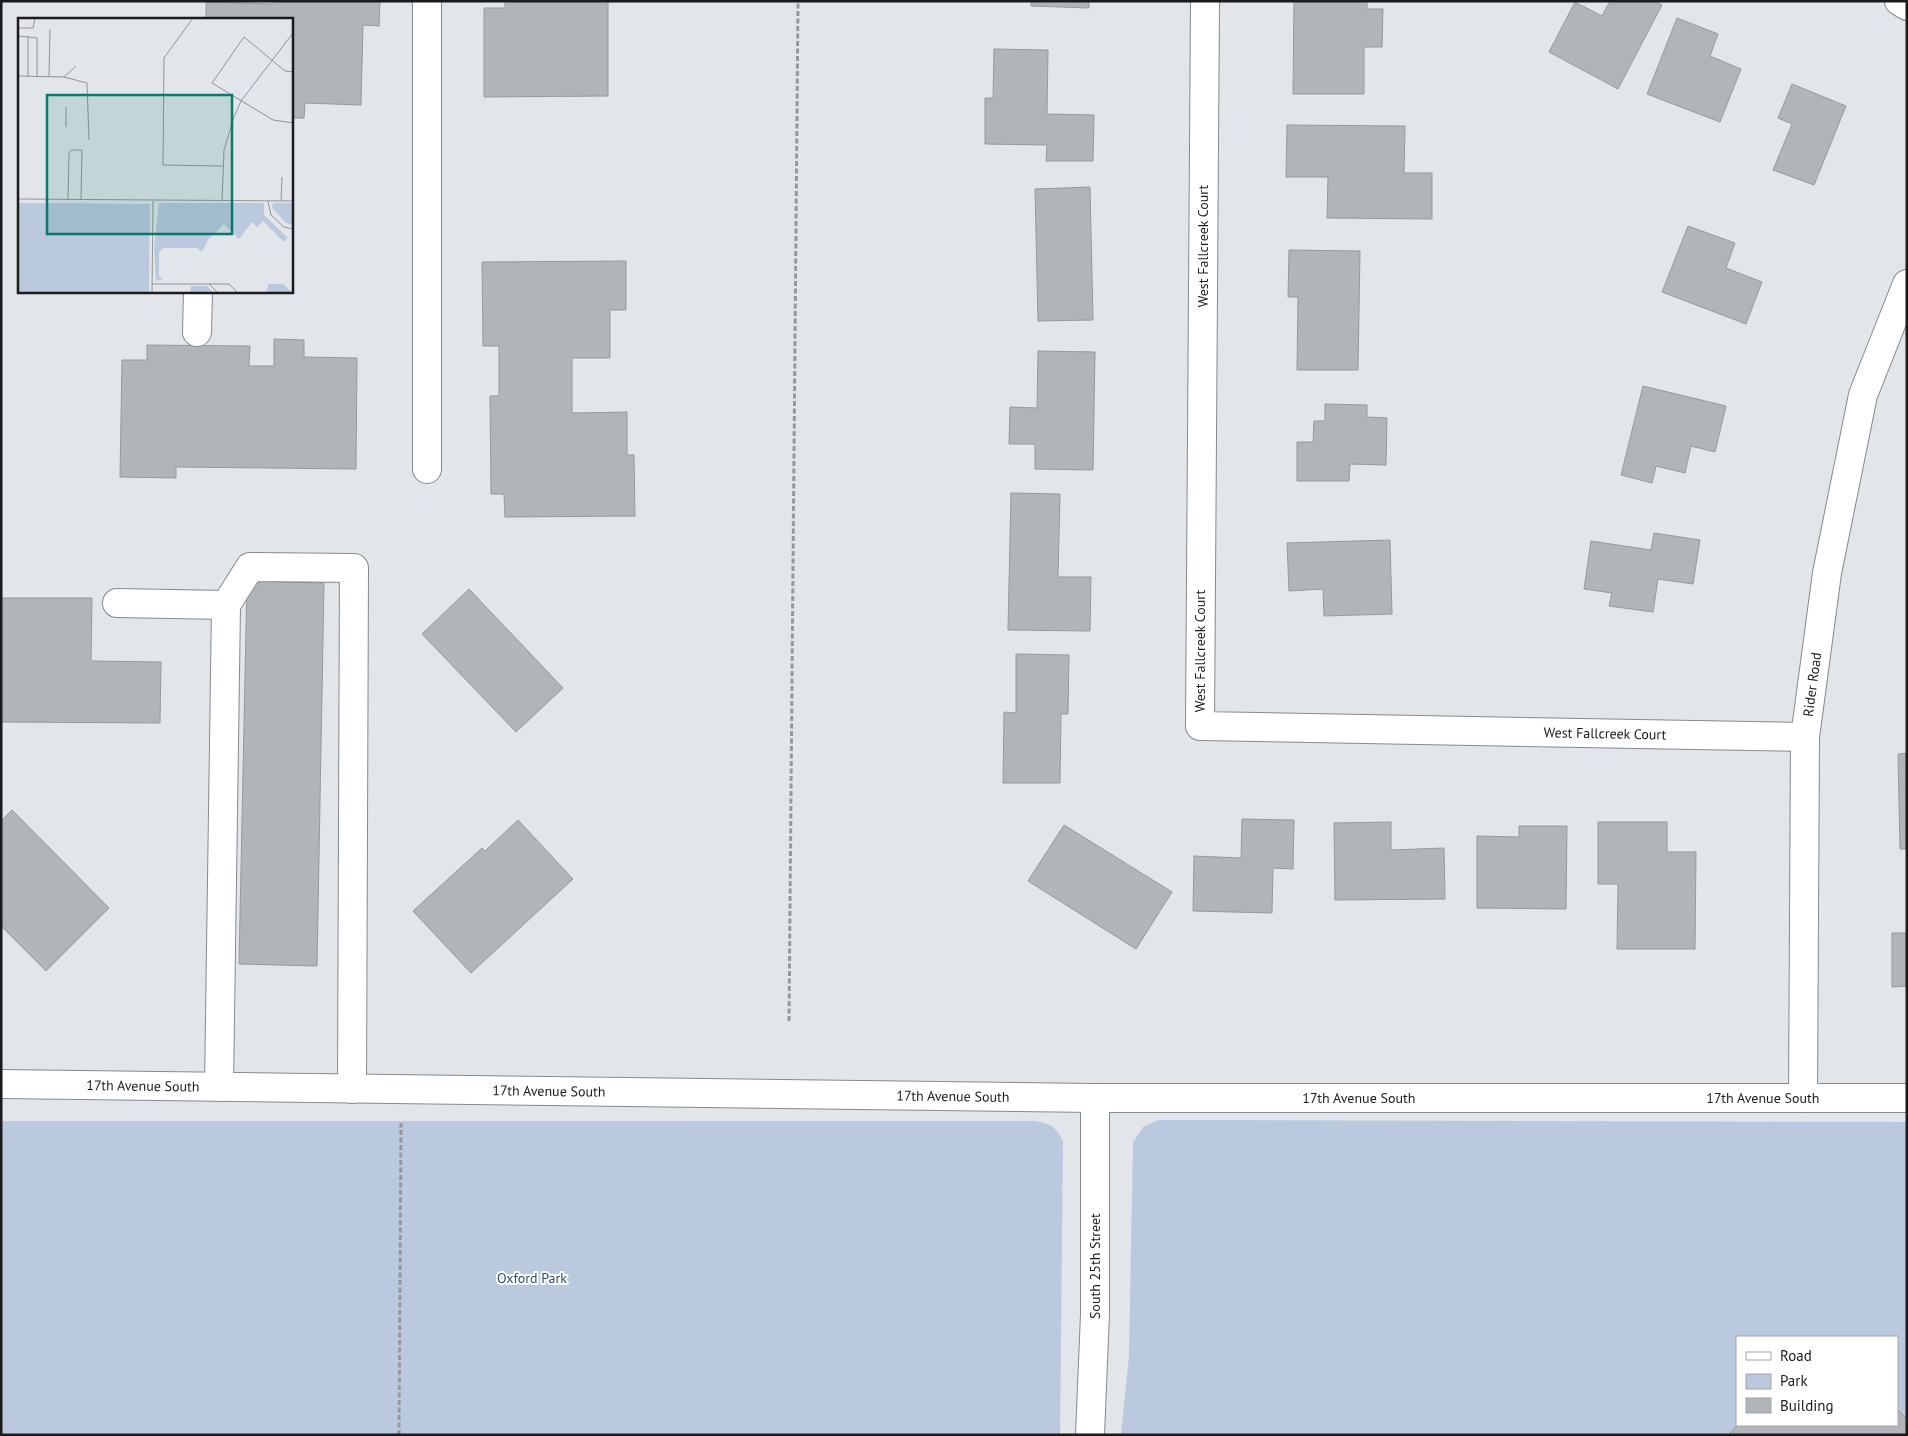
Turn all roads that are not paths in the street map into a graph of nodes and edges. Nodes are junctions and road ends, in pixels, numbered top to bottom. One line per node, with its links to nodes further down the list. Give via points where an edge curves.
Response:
1 (427, 1): 8 (street)
2 (1205, 1): 11 (street, West Fallcreek Court, via 1200,726)
3 (1899, 1): 4 (street)
4 (1907, 6)
5 (1907, 284): 11 (street, Rider Road, via 1863,395 1827,573)
6 (198, 292): 7 (street)
7 (197, 332)
8 (427, 470)
9 (117, 603): 10 (street)
10 (226, 605): 13 (street); 14 (street, via 250,567 354,568)
11 (1805, 737): 16 (street, Rider Road)
12 (1, 1084): 13 (street, 17th Avenue South)
13 (219, 1087): 14 (street, 17th Avenue South)
14 (352, 1089): 15 (street, 17th Avenue South)
15 (1095, 1098): 16 (street, 17th Avenue South); 18 (street, South 25th Street, via 1095,1314)
16 (1803, 1098): 17 (street, 17th Avenue South)
17 (1907, 1098)
18 (1090, 1435)

